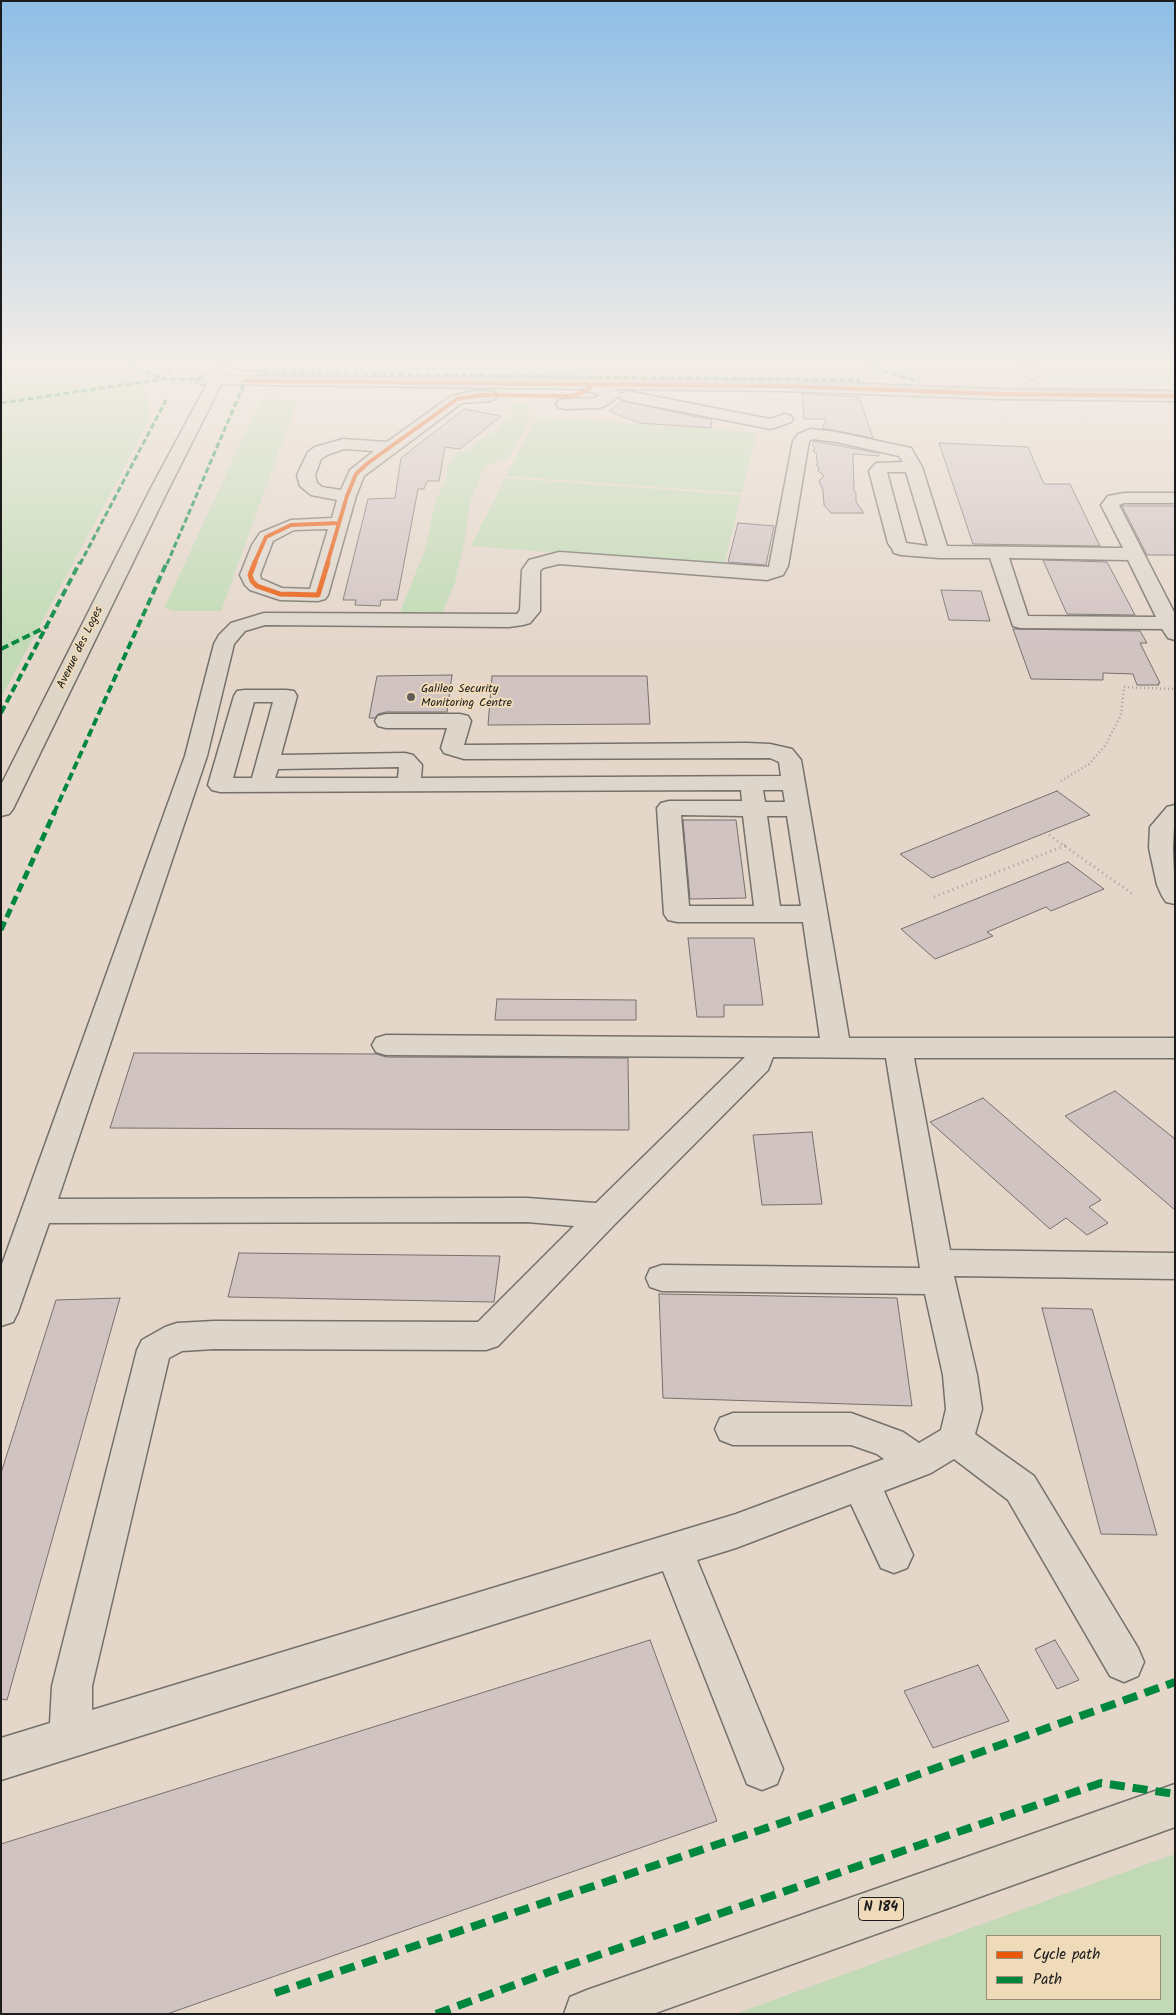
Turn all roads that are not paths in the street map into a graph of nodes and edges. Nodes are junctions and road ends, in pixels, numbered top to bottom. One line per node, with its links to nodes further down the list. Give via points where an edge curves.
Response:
1 (171, 459): 21 (main road, Avenue des Loges, via 160,488)
2 (313, 459): 7 (street, via 306,475 308,486 317,491)
3 (374, 459): 7 (street, via 356,474)
4 (798, 459): 33 (street, via 779,566 767,574 559,558 536,564 531,570 530,611 523,618 509,622 264,620 238,627 229,635 196,756)
5 (909, 459): 6 (street)
6 (914, 467): 10 (street); 10 (street, via 882,467 878,471 897,543 901,548)
7 (347, 496): 9 (street)
8 (1175, 498): 12 (street, via 1124,498 1114,500 1110,505)
9 (339, 523): 9 (street, via 318,595 280,594 252,581 250,575 266,537 291,525)
10 (939, 552): 11 (street)
11 (998, 552): 12 (street); 13 (street, via 1020,622)
12 (1134, 554): 13 (street)
13 (1173, 626)
14 (386, 721): 15 (street, via 460,721 452,748 464,752)
15 (747, 750): 17 (street); 18 (street, via 784,754 790,760)
16 (268, 762): 19 (street); 19 (street, via 286,696 245,696 220,785); 20 (street, via 406,760 411,765)
17 (751, 783): 18 (street); 20 (street); 22 (street)
18 (793, 783): 23 (street)
19 (262, 785): 20 (street)
20 (408, 785)
21 (1, 808)
22 (754, 808): 23 (street); 26 (street); 26 (street, via 670,808 677,914)
23 (796, 809): 27 (street)
24 (1175, 812): 25 (street, via 1162,827 1160,848)
25 (1175, 896)
26 (768, 914): 27 (street)
27 (814, 914): 30 (street)
28 (386, 1045): 29 (street)
29 (761, 1047): 30 (street); 34 (street, via 758,1063)
30 (836, 1048): 31 (street)
31 (898, 1048): 32 (street); 36 (street)
32 (1175, 1048)
33 (38, 1211): 34 (street, via 527,1210); 38 (street)
34 (603, 1216): 46 (street, via 486,1336 214,1335 177,1337 154,1350 72,1686)
35 (1175, 1266): 36 (street)
36 (938, 1272): 37 (street); 40 (street, via 964,1409)
37 (662, 1278)
38 (1, 1312)
39 (733, 1429): 41 (street, via 851,1429 890,1443)
40 (956, 1440): 41 (street); 45 (street, via 1021,1488)
41 (918, 1462): 42 (street)
42 (860, 1485): 43 (street, via 736,1531); 44 (street)
43 (674, 1550): 46 (street); 48 (street)
44 (894, 1555)
45 (1124, 1662)
46 (70, 1737): 47 (street)
47 (1, 1759)
48 (762, 1769)
49 (1175, 1804): 50 (main road, N 184)
50 (587, 2014)

